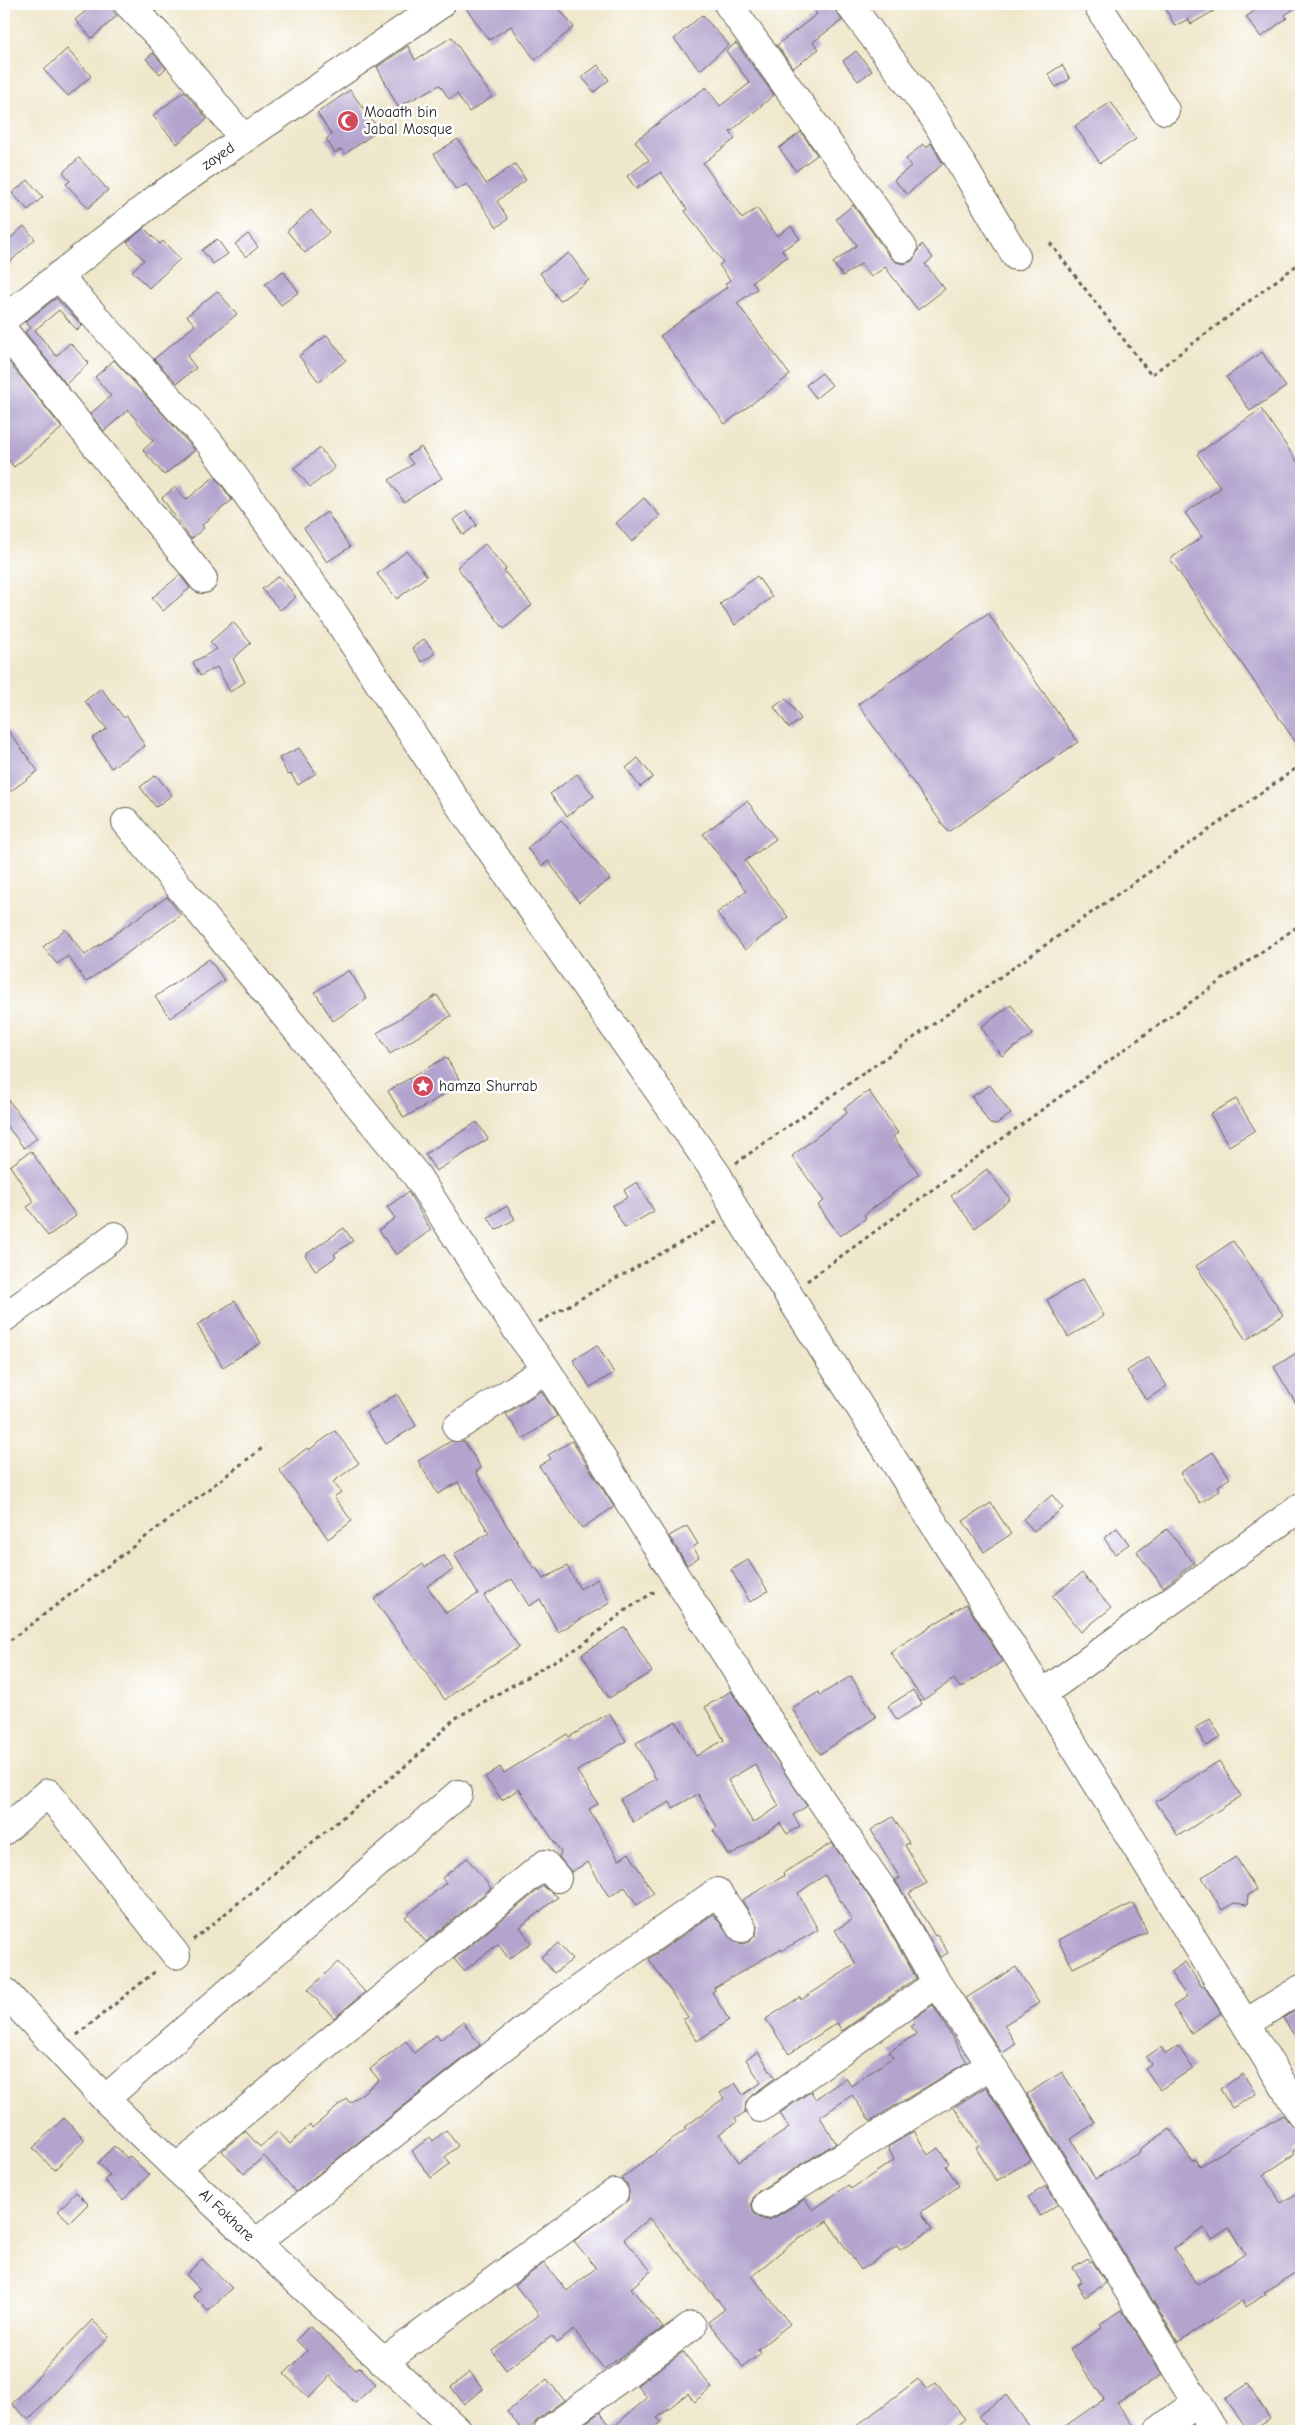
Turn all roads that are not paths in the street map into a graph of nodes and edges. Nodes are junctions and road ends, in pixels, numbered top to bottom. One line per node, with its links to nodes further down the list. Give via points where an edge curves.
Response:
1 (128, 4): 7 (street, via 162,39)
2 (441, 4): 7 (street, zayed)
3 (728, 4): 8 (street)
4 (849, 4): 9 (street, via 932,116)
5 (1097, 4): 6 (street)
6 (1165, 110)
7 (244, 138): 10 (street, zayed, via 160,196)
8 (903, 248)
9 (1016, 256)
10 (58, 276): 11 (street, zayed); 20 (street, via 209,442 334,614 452,796 718,1176 736,1212)
11 (4, 319)
12 (4, 331): 13 (street)
13 (203, 579)
14 (126, 822): 17 (street, via 416,1175)
15 (115, 1236): 16 (street)
16 (4, 1318)
17 (546, 1369): 18 (street); 26 (street, via 676,1578 889,1899)
18 (457, 1427)
19 (1301, 1507): 20 (street)
20 (1042, 1694): 29 (street)
21 (458, 1794): 31 (street)
22 (4, 1831): 25 (street, via 48,1794)
23 (557, 1878): 34 (street, via 544,1864)
24 (742, 1928): 37 (street, via 717,1892 552,2007)
25 (176, 1955)
26 (937, 1983): 30 (street); 32 (street)
27 (1301, 1989): 29 (street)
28 (4, 1992): 31 (street, Al Fokhare)
29 (1246, 2022): 33 (street)
30 (991, 2065): 36 (street); 40 (street)
31 (106, 2099): 34 (street, Al Fokhare)
32 (760, 2108)
33 (1301, 2114)
34 (176, 2168): 37 (street, Al Fokhare)
35 (614, 2194): 39 (street)
36 (767, 2204)
37 (256, 2243): 39 (street, Al Fokhare)
38 (692, 2326): 42 (street)
39 (384, 2362): 41 (street, Al Fokhare)
40 (1197, 2402): 43 (street); 44 (street)
41 (458, 2431)
42 (548, 2431)
43 (1158, 2431)
44 (1214, 2431)

